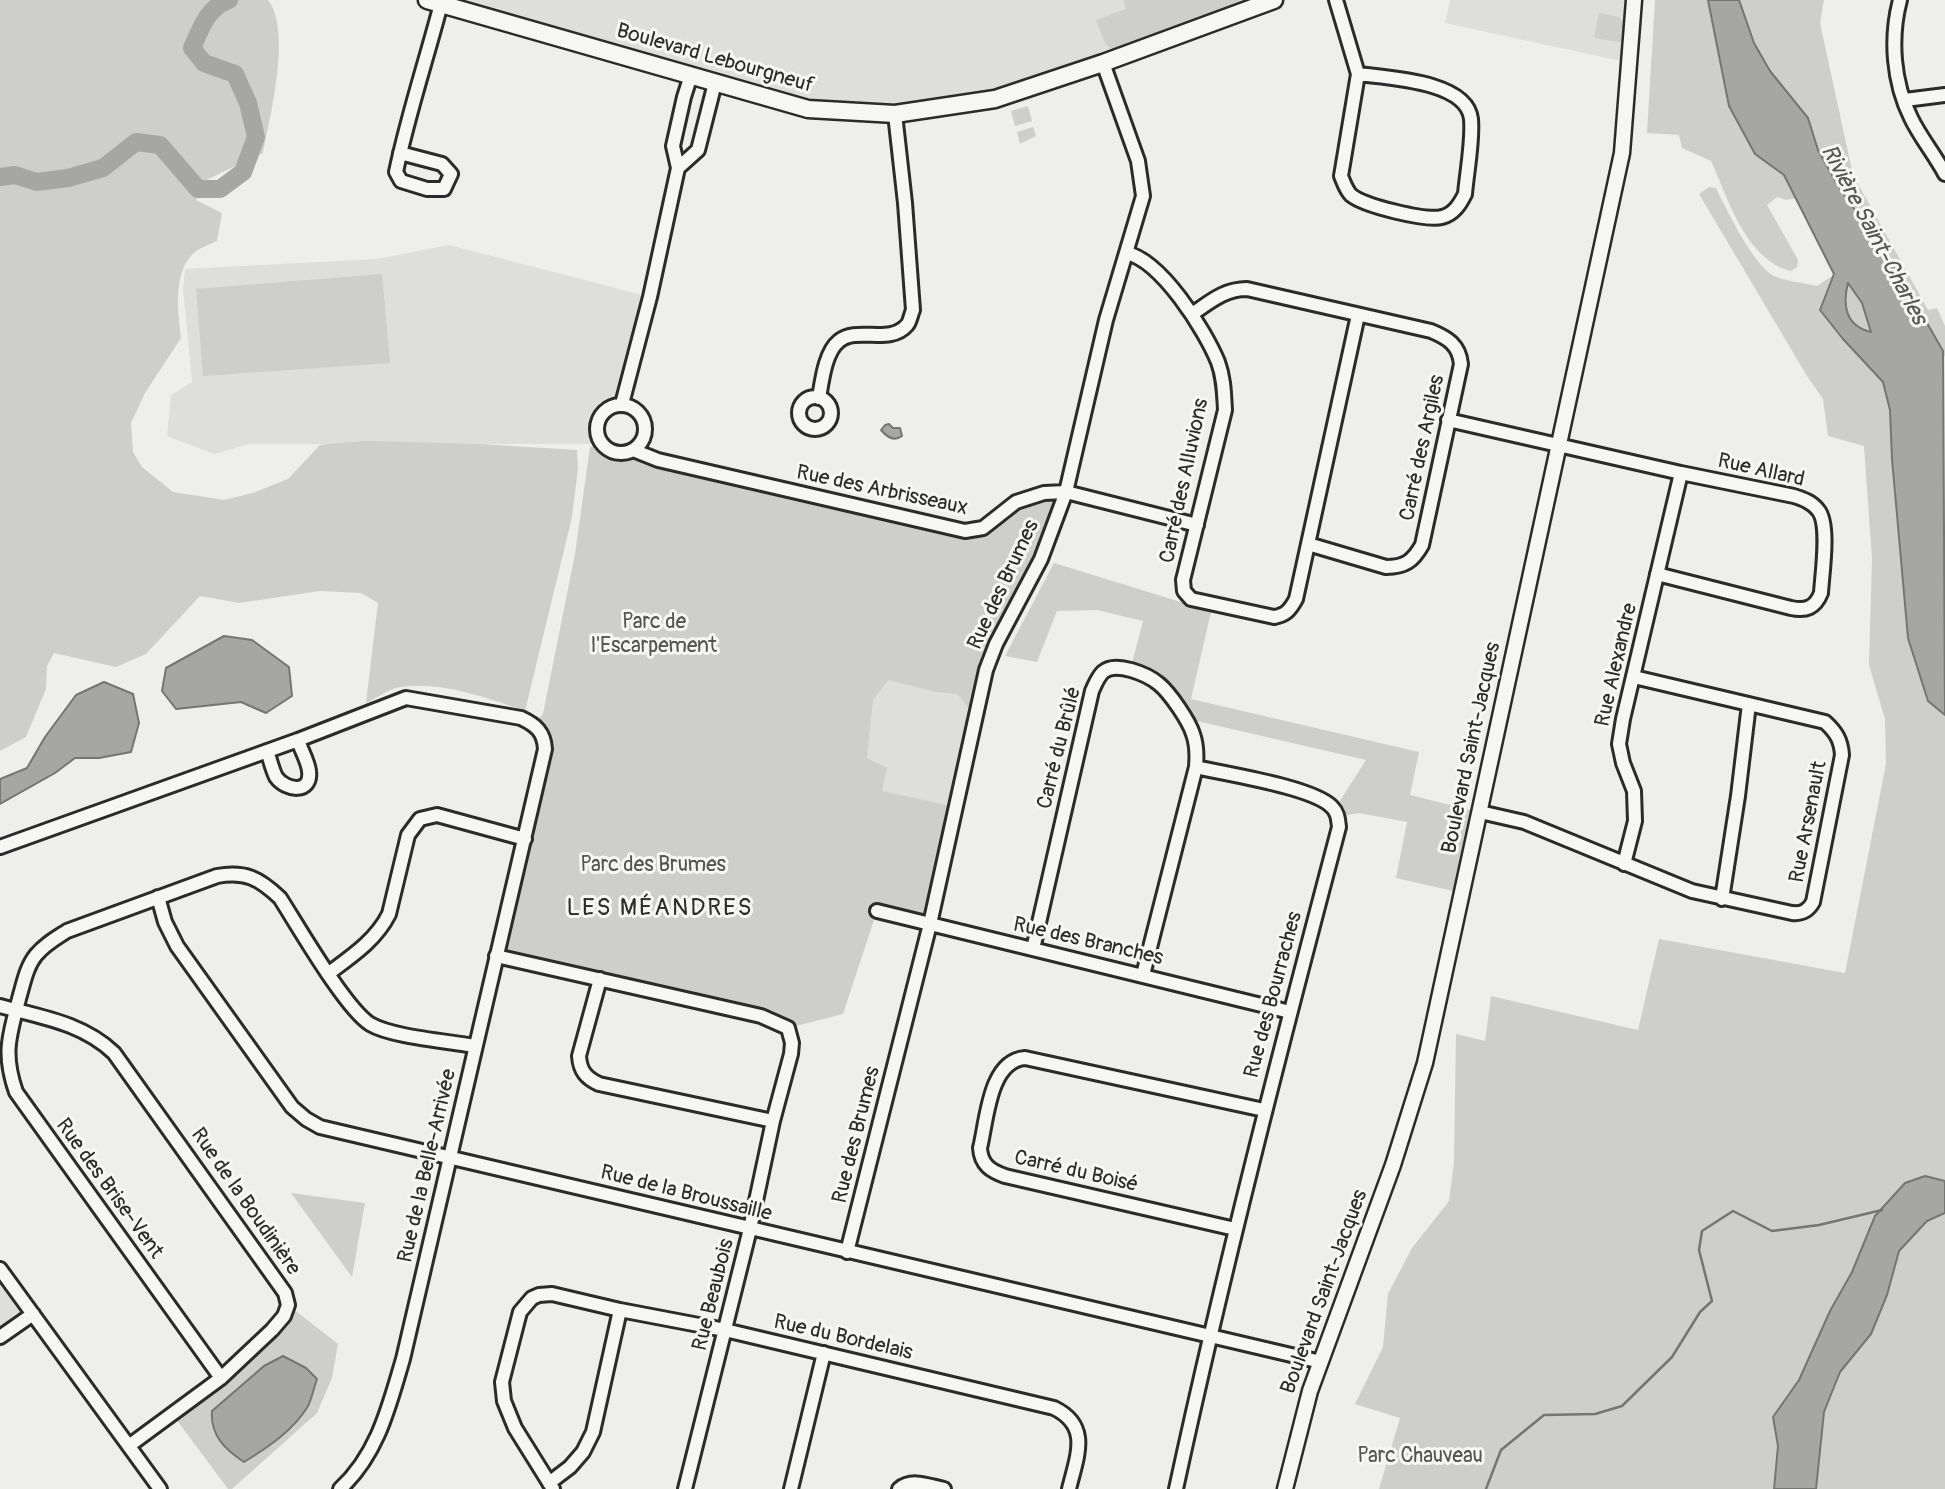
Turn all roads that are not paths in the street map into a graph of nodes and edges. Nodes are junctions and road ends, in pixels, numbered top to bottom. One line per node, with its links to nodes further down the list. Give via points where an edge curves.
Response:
1 (1274, 0): 6 (main road, Boulevard Lebourgneuf)
2 (1336, 0): 7 (street)
3 (1634, 0): 22 (street, Boulevard Saint-Jacques, via 1622,153)
4 (1900, 0): 11 (street, via 1894,23 1896,67)
5 (437, 1): 8 (main road, Boulevard Lebourgneuf); 13 (street)
6 (1103, 63): 12 (main road, Boulevard Lebourgneuf, via 995,99); 16 (street, Rue des Brumes, via 1143,186)
7 (1358, 74): 7 (street, via 1341,176 1350,194 1359,201 1432,218 1453,211 1465,194 1471,120 1465,103 1450,91)
8 (691, 75): 9 (main road, Boulevard Lebourgneuf); 14 (street, via 673,146)
9 (715, 83): 12 (main road, Boulevard Lebourgneuf, via 808,109); 14 (street, via 698,150)
10 (1945, 95): 11 (street)
11 (1905, 100): 15 (street, via 1910,117)
12 (895, 114): 19 (street, via 913,310 907,325 893,334 847,337 837,342)
13 (400, 153)
14 (678, 168): 20 (street)
15 (1945, 174)
16 (1126, 253): 17 (street, Carré des Alluvions, via 1157,271); 25 (street, Rue des Brumes)
17 (1192, 314): 18 (street, Carré des Argiles, via 1233,289 1247,289); 26 (street, Carré des Alluvions, via 1218,362 1225,410)
18 (1358, 315): 21 (street, Carré des Argiles, via 1431,331 1455,345 1461,364); 27 (street, Carré des Alluvions)
19 (819, 398)
20 (622, 404): 23 (street, via 633,407 645,425); 23 (street, via 601,413 596,434 612,452)
21 (1448, 420): 22 (street, Rue Allard); 27 (street, Carré des Argiles, via 1422,545 1408,564 1385,567)
22 (1559, 446): 24 (street, Rue Allard); 34 (street, Boulevard Saint-Jacques)
23 (633, 450): 25 (street, Rue des Arbrisseaux, via 659,460 965,531 983,528 1016,502)
24 (1681, 473): 28 (street, Rue Alexandre); 28 (street, Rue Allard, via 1810,502 1824,524 1821,593 1818,601 1804,610)
25 (1066, 492): 26 (street, Rue des Arbrisseaux); 41 (street, Rue des Brumes, via 1041,559 986,670)
26 (1197, 525): 27 (street, Carré des Alluvions, via 1184,591 1191,599 1274,617 1286,613 1296,599)
27 (1308, 544)
28 (1657, 574): 29 (street, Rue Alexandre)
29 (1634, 677): 30 (street, Rue Arsenault); 37 (street, Rue Alexandre, via 1619,744 1634,791 1635,821)
30 (1749, 704): 39 (street); 39 (street, Rue Arsenault, via 1825,722 1841,743 1842,755 1808,910 1792,913)
31 (298, 740): 32 (street, Rue de la Belle-Arrivée); 32 (street, via 309,772 308,781 296,790 276,776); 35 (street, Rue de la Belle-Arrivée, via 406,698 521,718 541,731 545,750)
32 (267, 751): 36 (street, Rue de la Belle-Arrivée)
33 (1196, 767): 42 (street, Carré du Brûlé, via 1193,732 1160,684 1122,668 1104,671 1092,691); 45 (street, Carré du Brûlé); 49 (street, Rue des Bourraches, via 1301,791 1329,804 1338,817)
34 (1480, 812): 37 (street, Rue Arsenault, via 1524,822); 64 (street, Boulevard Saint-Jacques, via 1425,1063)
35 (525, 839): 43 (street, Rue de la Belle-Arrivée); 44 (street, via 437,815 420,820 408,835 390,914 350,958)
36 (0, 847)
37 (1624, 864): 39 (street, Rue Arsenault)
38 (158, 897): 44 (street, Rue des Brise-Vent, via 217,876 250,877 280,898); 48 (street, Rue des Brise-Vent, via 67,931 47,944 26,973); 53 (street, Rue de la Broussaille, via 177,946 292,1107 320,1127)
39 (1722, 899)
40 (877, 911): 41 (street, Rue des Branches)
41 (930, 925): 42 (street, Rue des Branches); 56 (street, Rue des Brumes)
42 (1033, 948): 45 (street, Rue des Branches)
43 (496, 956): 46 (street); 50 (street, Rue de la Belle-Arrivée)
44 (329, 973): 50 (street, Rue des Brise-Vent, via 371,1025)
45 (1143, 975): 49 (street, Rue des Branches)
46 (600, 979): 52 (street, Rue Beaubois, via 761,1016 788,1028 791,1054); 52 (street, via 579,1056 580,1067 591,1080)
47 (0, 1006): 48 (street, Rue de la Boudinière)
48 (16, 1010): 65 (street, Rue des Brise-Vent, via 8,1047 16,1092); 65 (street, Rue de la Boudinière, via 68,1024 90,1034 114,1054 281,1286 288,1305 284,1316)
49 (1290, 1012): 51 (street, Rue des Bourraches)
50 (474, 1046): 53 (street, Rue de la Belle-Arrivée)
51 (1264, 1110): 55 (street, Rue des Bourraches); 55 (street, Carré du Boisé, via 1025,1058 1007,1063 996,1078 981,1149 993,1172)
52 (773, 1121): 54 (street, Rue Beaubois)
53 (450, 1156): 54 (street, Rue de la Broussaille); 69 (street, Rue de la Belle-Arrivée, via 386,1419 355,1476)
54 (750, 1229): 56 (street, Rue de la Broussaille); 60 (street, Rue Beaubois)
55 (1236, 1229): 61 (street, Rue des Bourraches)
56 (847, 1252): 61 (street, Rue de la Broussaille)
57 (0, 1269): 59 (street)
58 (621, 1310): 60 (street, Rue du Bordelais); 67 (street, via 593,1432 583,1452); 67 (street, Rue du Bordelais, via 552,1294 532,1298 520,1312 502,1382 504,1401)
59 (33, 1314): 62 (street); 66 (street)
60 (725, 1330): 63 (street, Rue du Bordelais); 70 (street, Rue Beaubois)
61 (1209, 1334): 64 (street, Rue de la Broussaille); 75 (street)
62 (0, 1337)
63 (824, 1353): 71 (street); 74 (street, Rue du Bordelais, via 1065,1413 1074,1421 1078,1451)
64 (1321, 1362): 76 (street, Boulevard Saint-Jacques)
65 (221, 1378): 66 (street, Rue de la Boudinière)
66 (130, 1446): 68 (street)
67 (551, 1486)
68 (160, 1489)
69 (340, 1489)
70 (685, 1489)
71 (791, 1489)
72 (899, 1489): 73 (street, via 914,1482)
73 (944, 1489)
74 (1069, 1489)
75 (1176, 1489)
76 (1285, 1489)

